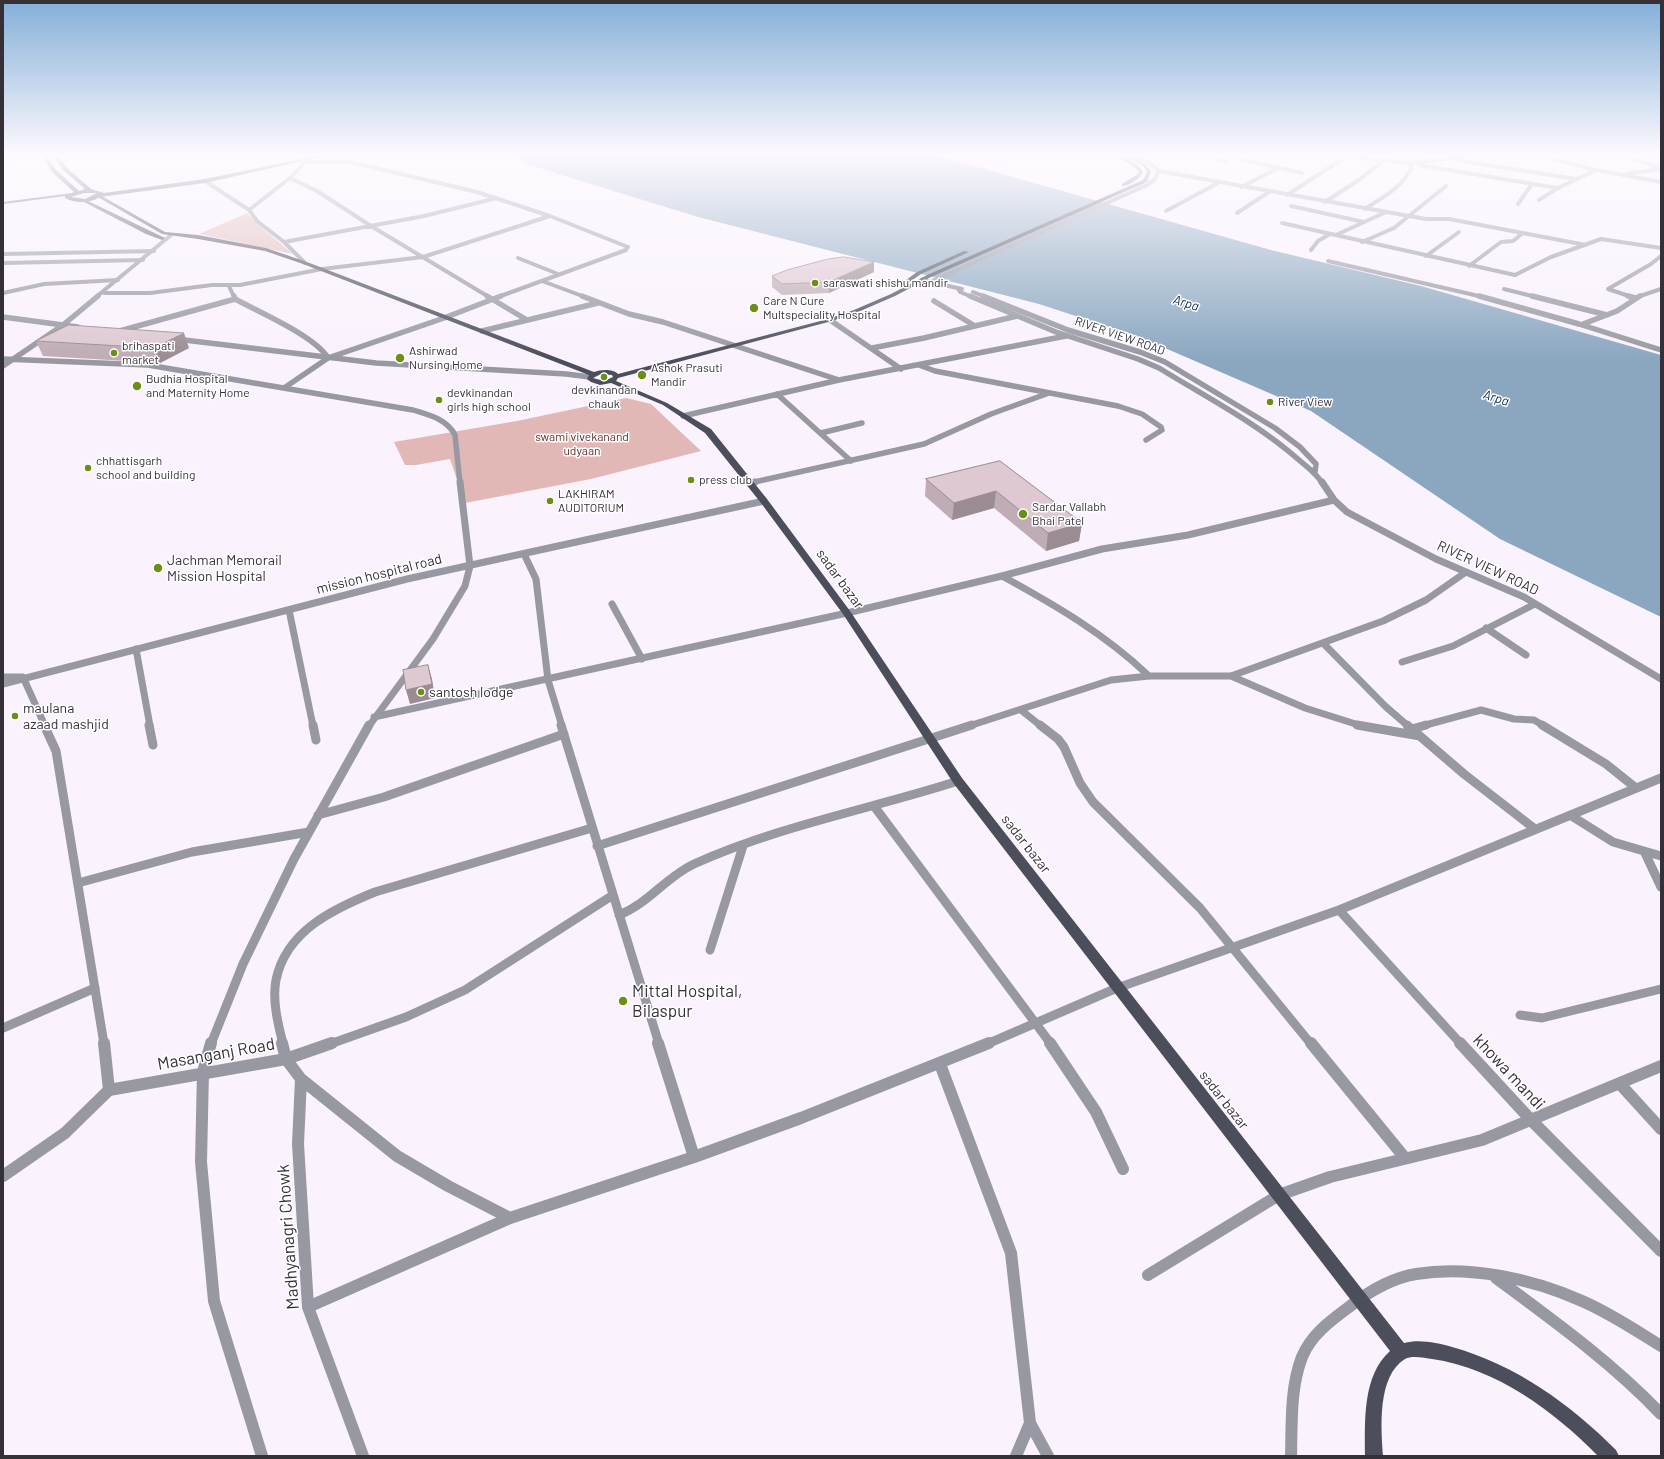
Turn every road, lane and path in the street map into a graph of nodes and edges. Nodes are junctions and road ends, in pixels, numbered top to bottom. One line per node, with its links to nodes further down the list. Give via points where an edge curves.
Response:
1 (129, 223): 22 (main road)
2 (147, 223): 20 (main road)
3 (260, 223): 23 (street)
4 (367, 223): 15 (street)
5 (386, 223): 15 (street)
6 (529, 223): 34 (street)
7 (567, 223): 42 (street, via 628,248)
8 (1035, 223): 18 (main road)
9 (1053, 223): 43 (main road)
10 (1059, 223): 43 (street)
11 (1286, 223): 19 (street)
12 (1362, 223): 21 (street)
13 (1400, 223): 24 (street)
14 (1471, 223): 17 (street)
15 (371, 226): 23 (street); 34 (street)
16 (1459, 232): 32 (street)
17 (1523, 233): 25 (street); 40 (street, via 1513,241 1501,242)
18 (1009, 234)
19 (1330, 234): 21 (street); 28 (street)
20 (171, 235): 22 (street); 30 (main road, via 205,238)
21 (1336, 236): 24 (street)
22 (166, 239): 29 (street); 30 (main road, via 223,244)
23 (284, 242): 38 (street)
24 (1362, 242): 32 (street)
25 (1586, 245): 26 (street, via 1608,239); 40 (street, via 1551,257 1518,274)
26 (1661, 248)
27 (972, 249): 73 (main road, via 919,273 897,288 868,302)
28 (1311, 250)
29 (154, 251): 31 (street); 36 (street)
30 (269, 252): 38 (main road)
31 (3, 254)
32 (1426, 256): 40 (street)
33 (1661, 256): 52 (street, via 1608,289)
34 (423, 258): 41 (street); 54 (street)
35 (518, 258): 42 (street)
36 (143, 260): 39 (street); 44 (street)
37 (1328, 261): 63 (street, via 1441,286)
38 (305, 263): 41 (main road)
39 (3, 264)
40 (1469, 266)
41 (322, 270): 46 (street); 60 (main road)
42 (558, 274): 45 (street)
43 (930, 279): 47 (street, RIVER VIEW ROAD); 62 (main road, via 922,280 866,307)
44 (118, 280): 50 (street, via 68,282); 51 (street)
45 (542, 281): 54 (street); 56 (street)
46 (229, 286): 51 (street); 53 (street)
47 (958, 289): 59 (street, RIVER VIEW ROAD); 94 (street, RIVER VIEW ROAD, via 966,289 1058,326 1164,362 1288,438 1316,464)
48 (1504, 289): 57 (street)
49 (1661, 289): 52 (street)
50 (3, 293)
51 (104, 293): 64 (street)
52 (1635, 298): 57 (street)
53 (235, 299): 69 (street); 77 (street, via 314,343)
54 (492, 300): 60 (street); 61 (street)
55 (934, 301): 65 (street)
56 (598, 303): 61 (street); 73 (street)
57 (1607, 315): 63 (street)
58 (3, 316): 64 (street)
59 (1017, 316): 65 (street); 71 (street, RIVER VIEW ROAD)
60 (444, 318): 68 (main road); 77 (street)
61 (527, 320): 68 (street)
62 (830, 320): 74 (main road); 75 (street)
63 (1583, 324): 76 (street)
64 (63, 325): 66 (street); 79 (street)
65 (975, 326): 75 (street)
66 (86, 328)
67 (109, 331): 69 (street)
68 (482, 331): 83 (main road)
69 (116, 332): 70 (street)
70 (132, 334)
71 (1067, 336): 80 (street); 94 (street, RIVER VIEW ROAD, via 1159,368 1276,440)
72 (171, 338): 77 (street)
73 (724, 342): 74 (street); 84 (main road)
74 (736, 345): 84 (main road); 85 (street)
75 (872, 348): 82 (street)
76 (1661, 350)
77 (328, 358): 83 (street); 86 (street)
78 (3, 359): 79 (street)
79 (12, 359): 81 (street); 86 (street, via 148,365)
80 (918, 365): 82 (street); 87 (street, via 935,371)
81 (3, 366)
82 (901, 368): 85 (street)
83 (591, 376): 84 (main road); 84 (main road, via 592,381 596,382)
84 (612, 377): 89 (main road, sadar bazar)
85 (839, 380): 88 (street)
86 (284, 388): 99 (street, via 398,406 428,415 451,426 455,434)
87 (1049, 393): 92 (street, via 1096,401 1142,414 1162,430); 93 (street, via 991,414 936,440)
88 (777, 394): 89 (street); 91 (street)
89 (683, 416): 95 (main road, sadar bazar, via 708,431)
90 (862, 423): 91 (street)
91 (821, 433): 93 (street)
92 (1146, 440)
93 (851, 461): 95 (street)
94 (1315, 472): 96 (street, RIVER VIEW ROAD)
95 (750, 483): 97 (main road, sadar bazar)
96 (1334, 500): 100 (street, RIVER VIEW ROAD, via 1347,512); 101 (street, via 1188,535 1102,549)
97 (764, 501): 98 (street, mission hospital road); 105 (main road, sadar bazar)
98 (524, 554): 99 (street, mission hospital road); 117 (street, via 536,579)
99 (470, 566): 104 (street, mission hospital road, via 408,579); 120 (street, via 465,586 456,605)
100 (1466, 572): 103 (street, RIVER VIEW ROAD, via 1510,590); 107 (street, via 1410,608)
101 (1002, 576): 105 (street); 112 (street, via 1091,627 1115,644)
102 (612, 604): 110 (street)
103 (1535, 604): 106 (street); 116 (street, RIVER VIEW ROAD)
104 (289, 610): 108 (street, mission hospital road); 125 (street)
105 (847, 613): 110 (street); 124 (main road, sadar bazar)
106 (1486, 628): 109 (street); 111 (street, via 1453,646)
107 (1323, 643): 113 (street); 121 (street, via 1385,706)
108 (136, 649): 115 (street, mission hospital road); 126 (street)
109 (1526, 655)
110 (642, 659): 117 (street)
111 (1402, 662)
112 (1149, 676): 113 (street); 119 (street, via 1111,680)
113 (1231, 676): 123 (street, via 1305,708 1357,724)
114 (3, 677): 115 (street)
115 (23, 677): 118 (street, mission hospital road); 140 (street, via 56,750)
116 (1661, 679)
117 (548, 680): 120 (street); 122 (street)
118 (3, 684)
119 (1021, 710): 124 (street); 145 (street, via 1058,739 1080,783 1093,802 1200,908)
120 (374, 717): 131 (street)
121 (1412, 729): 123 (street); 129 (street, via 1481,710 1514,719 1534,720 1606,764)
122 (564, 734): 131 (street, via 384,797); 133 (street)
123 (1421, 736): 134 (street, via 1464,774)
124 (930, 738): 128 (main road, sadar bazar); 136 (street)
125 (316, 740)
126 (153, 745)
127 (1661, 778): 129 (street)
128 (958, 781): 130 (street); 148 (main road, sadar bazar)
129 (1636, 788): 132 (street)
130 (874, 806): 137 (street); 151 (street)
131 (318, 815): 135 (street)
132 (1570, 815): 134 (street); 138 (street, via 1613,842)
133 (592, 828): 136 (street); 153 (street, via 375,892 344,904 304,930 286,953 276,980 277,1022)
134 (1535, 829): 143 (street)
135 (309, 832): 140 (street, via 192,852); 156 (street, via 243,964)
136 (597, 846): 142 (street)
137 (743, 846): 144 (street, via 691,865 643,904); 146 (street)
138 (1645, 853): 139 (street); 141 (street)
139 (1661, 856)
140 (78, 883): 147 (street)
141 (1661, 887)
142 (612, 895): 144 (street); 153 (street, via 466,990 406,1017)
143 (1340, 910): 145 (street); 160 (street, khowa mandi)
144 (619, 915): 162 (street)
145 (1234, 948): 148 (street); 163 (street)
146 (710, 950)
147 (96, 988): 152 (street); 159 (street)
148 (1117, 988): 151 (street); 166 (main road, sadar bazar)
149 (1661, 989): 150 (street, via 1542,1018)
150 (1520, 1015)
151 (1036, 1022): 154 (street); 164 (street, via 1096,1112)
152 (3, 1028)
153 (286, 1059): 156 (street, Masanganj Road); 157 (street, Masanganj Road)
154 (940, 1064): 162 (street); 176 (street, via 1011,1253)
155 (1661, 1066): 158 (street)
156 (202, 1072): 159 (street, Masanganj Road); 177 (street, via 201,1162 214,1301)
157 (300, 1079): 167 (street, Masanganj Road, via 397,1156); 172 (street, Madhyanagri Chowk, via 298,1144)
158 (1620, 1084): 160 (street); 161 (street)
159 (109, 1090): 165 (street, via 65,1133)
160 (1531, 1120): 163 (street, via 1482,1140); 168 (street, khowa mandi)
161 (1661, 1129)
162 (694, 1157): 167 (street)
163 (1405, 1158): 166 (street, via 1330,1177)
164 (1123, 1169)
165 (3, 1176)
166 (1279, 1195): 169 (street); 171 (main road, sadar bazar)
167 (510, 1218): 172 (street)
168 (1661, 1250)
169 (1148, 1275)
170 (1493, 1276): 171 (street, via 1430,1272 1397,1279); 173 (street, via 1524,1281 1572,1297 1620,1321); 175 (street, via 1589,1346)
171 (1359, 1299): 174 (main road, sadar bazar); 181 (street, via 1318,1330 1302,1356 1292,1397)
172 (308, 1307): 178 (street, Madhyanagri Chowk)
173 (1661, 1346)
174 (1401, 1352): 182 (main road, via 1386,1367 1379,1386 1373,1416); 183 (main road, via 1426,1349 1456,1355 1494,1369 1537,1394 1588,1432)
175 (1661, 1414)
176 (1030, 1423): 179 (street); 180 (street)
177 (262, 1456)
178 (363, 1456)
179 (1016, 1456)
180 (1048, 1456)
181 (1291, 1456)
182 (1374, 1456)
183 (1610, 1456)

